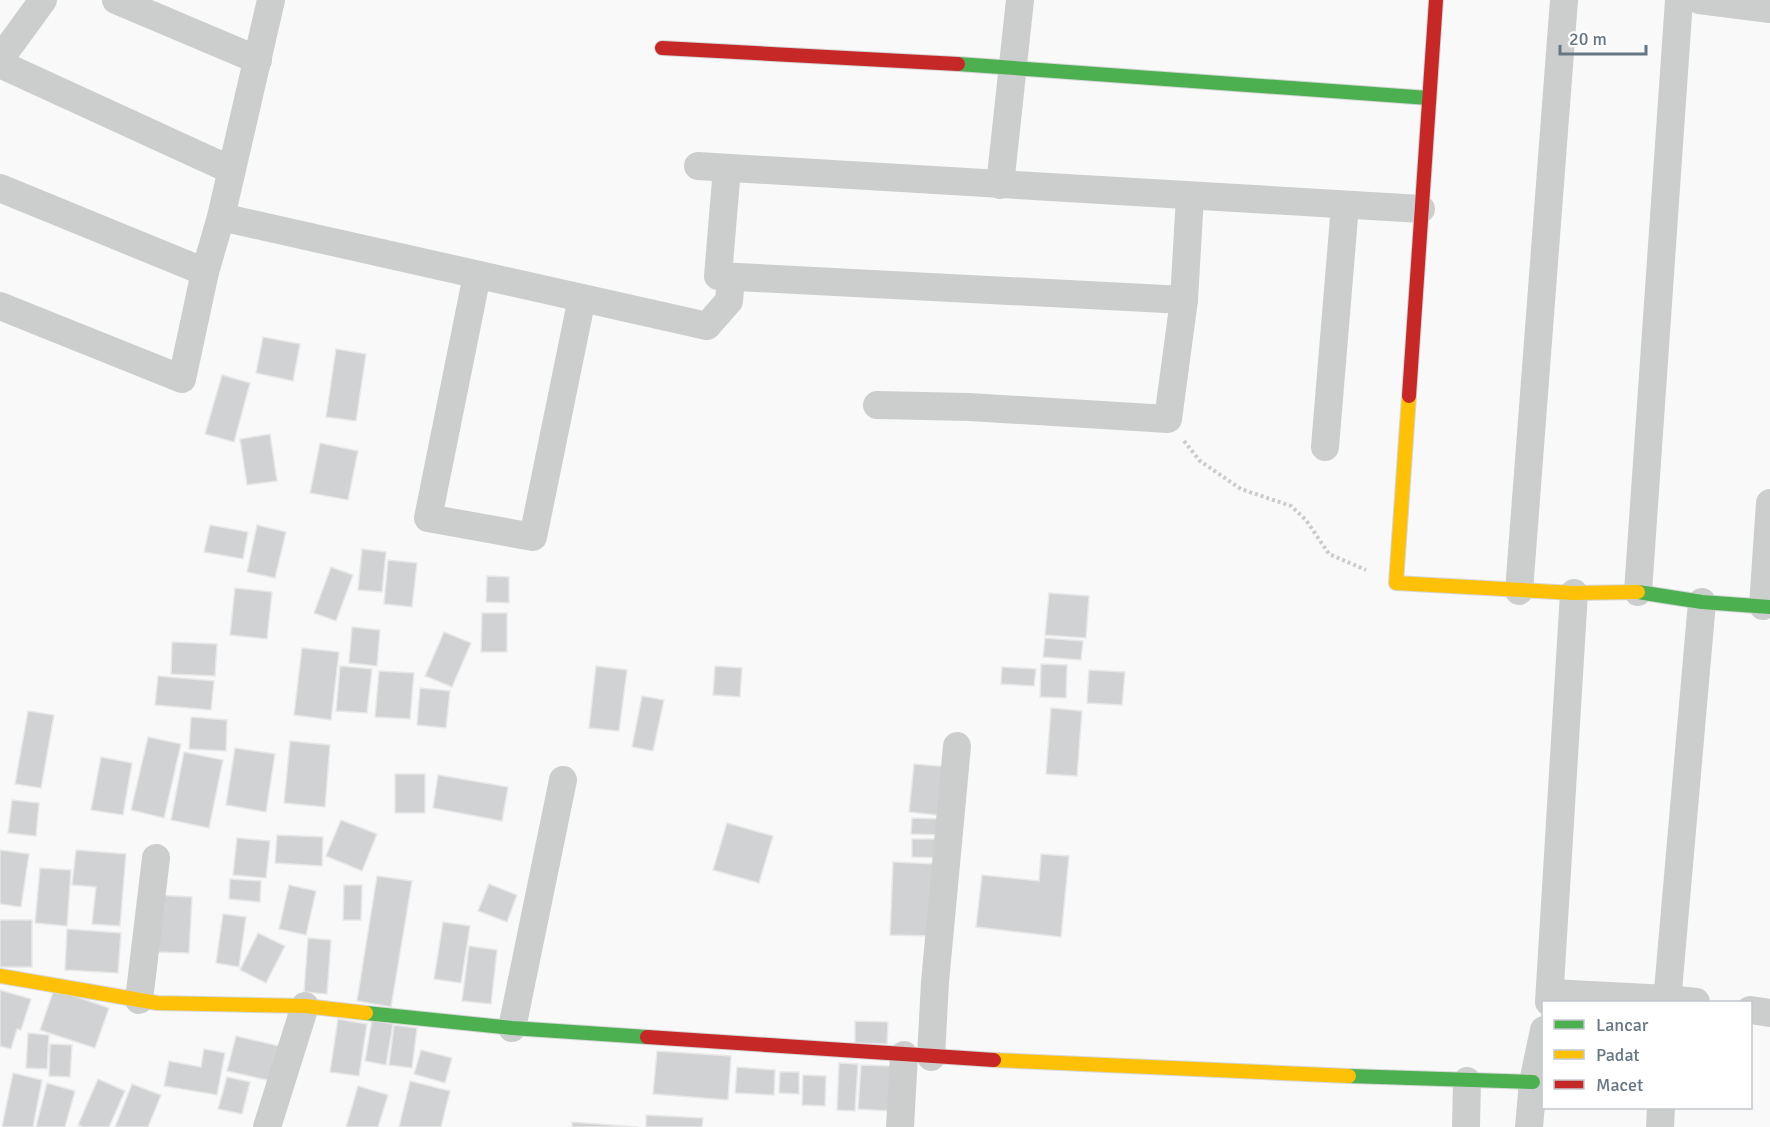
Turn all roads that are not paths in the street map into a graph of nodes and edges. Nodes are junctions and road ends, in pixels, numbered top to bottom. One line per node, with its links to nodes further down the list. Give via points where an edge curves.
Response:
1 (43, 0): 11 (street)
2 (116, 0): 12 (street)
3 (271, 0): 12 (street)
4 (1020, 0): 14 (street)
5 (1436, 0): 15 (street)
6 (1564, 0): 34 (street)
7 (1679, 0): 35 (street)
8 (1699, 0): 9 (street)
9 (1770, 9)
10 (662, 48): 14 (street)
11 (0, 59)
12 (258, 60): 18 (street)
13 (0, 64): 18 (street)
14 (1013, 67): 15 (street); 19 (street)
15 (1429, 98): 23 (street)
16 (698, 166): 17 (street)
17 (727, 168): 19 (street); 27 (street, via 718,276)
18 (231, 170): 24 (street)
19 (1000, 184): 21 (street)
20 (0, 188): 25 (street)
21 (1190, 196): 22 (street); 29 (street)
22 (1345, 205): 23 (street); 32 (street)
23 (1421, 209): 34 (street, via 1396,583)
24 (221, 217): 25 (street); 26 (street)
25 (205, 272): 30 (street, via 182,379)
26 (477, 275): 28 (street); 28 (street, via 428,518 533,537)
27 (731, 277): 28 (street, via 729,301 707,326); 29 (street)
28 (582, 298)
29 (1184, 300): 31 (street, via 1168,419)
30 (0, 306)
31 (877, 405)
32 (1324, 447)
33 (1770, 503): 38 (street)
34 (1519, 591): 36 (street)
35 (1638, 592): 36 (street); 37 (street)
36 (1574, 593): 43 (street)
37 (1702, 602): 38 (street); 45 (street)
38 (1766, 606)
39 (957, 747): 51 (street, via 935,982)
40 (563, 780): 49 (street)
41 (156, 858): 44 (street)
42 (0, 976): 44 (street)
43 (1550, 998): 45 (street)
44 (139, 1000): 46 (street)
45 (1667, 1000)
46 (304, 1006): 49 (street); 55 (street)
47 (1752, 1010): 48 (street)
48 (1770, 1013)
49 (512, 1028): 51 (street)
50 (1542, 1039): 53 (street)
51 (918, 1056): 52 (street); 56 (street)
52 (1467, 1081): 53 (street); 57 (street)
53 (1533, 1082): 58 (street)
54 (1661, 1109): 59 (street)
55 (267, 1127)
56 (900, 1127)
57 (1466, 1127)
58 (1530, 1127)
59 (1660, 1127)

